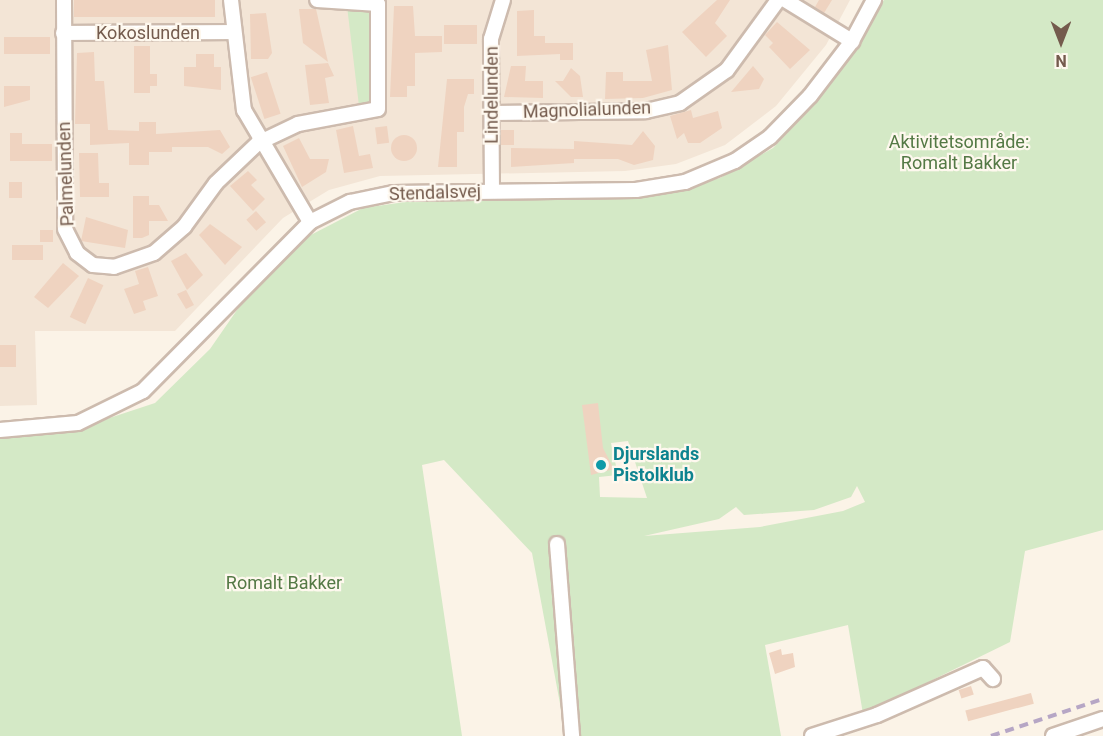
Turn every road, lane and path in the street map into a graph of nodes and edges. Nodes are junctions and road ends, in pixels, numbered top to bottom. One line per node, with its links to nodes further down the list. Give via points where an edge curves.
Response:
1 (64, 0): 9 (street, Palmelunden)
2 (231, 0): 8 (street)
3 (317, 0): 12 (street, Palmelunden, via 378,4 378,109 298,124)
4 (503, 0): 11 (street, Lindelunden, via 491,39)
5 (778, 0): 11 (street, Magnolialunden, via 727,70 680,103 646,111)
6 (785, 0): 10 (street)
7 (874, 0): 10 (street, Stendalsvej)
8 (232, 32): 9 (street, Kokoslunden); 12 (street, via 238,87)
9 (63, 33): 12 (street, Palmelunden, via 65,229 76,253 93,265 114,267 154,253 184,227 216,183)
10 (852, 41): 13 (street, Stendalsvej, via 770,137 735,161 685,182 636,190)
11 (493, 113): 13 (street, Lindelunden)
12 (258, 143): 14 (street)
13 (492, 191): 14 (street, Stendalsvej, via 394,193 350,202)
14 (310, 222): 15 (street, Stendalsvej, via 143,391 78,423)
15 (0, 430)
16 (557, 544): 19 (street)
17 (993, 679): 20 (street, via 983,668 888,711)
18 (1103, 719): 21 (street)
19 (572, 736)
20 (812, 736)
21 (1053, 736)

